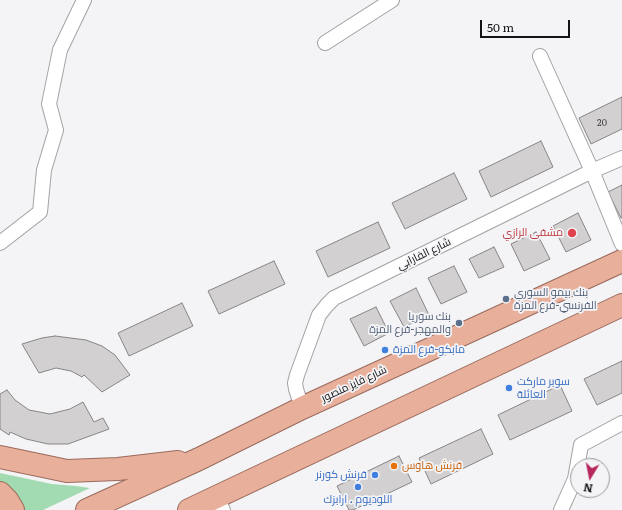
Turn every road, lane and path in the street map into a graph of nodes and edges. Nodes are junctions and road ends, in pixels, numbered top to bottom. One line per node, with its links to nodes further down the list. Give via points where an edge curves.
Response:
1 (84, 0): 7 (street, via 60,50 50,96 49,104 56,130 44,170 40,212)
2 (392, 0): 3 (street)
3 (325, 43)
4 (540, 56): 6 (street)
5 (622, 158): 6 (street, شارع الفارابي)
6 (592, 171): 8 (street); 11 (street, شارع الفارابي, via 334,298 319,315 297,375 295,383)
7 (0, 243)
8 (622, 244)
9 (622, 261): 11 (highway, شارع فايز منصور)
10 (622, 305): 16 (highway)
11 (302, 408): 14 (highway, شارع فايز منصور)
12 (622, 423): 20 (street, via 581,445 575,479)
13 (0, 457): 14 (highway, via 67,471 118,469)
14 (199, 459): 18 (highway, شارع فايز منصور)
15 (0, 493): 17 (highway)
16 (220, 504): 19 (highway)
17 (13, 510)
18 (87, 510)
19 (189, 510)
20 (561, 510)

